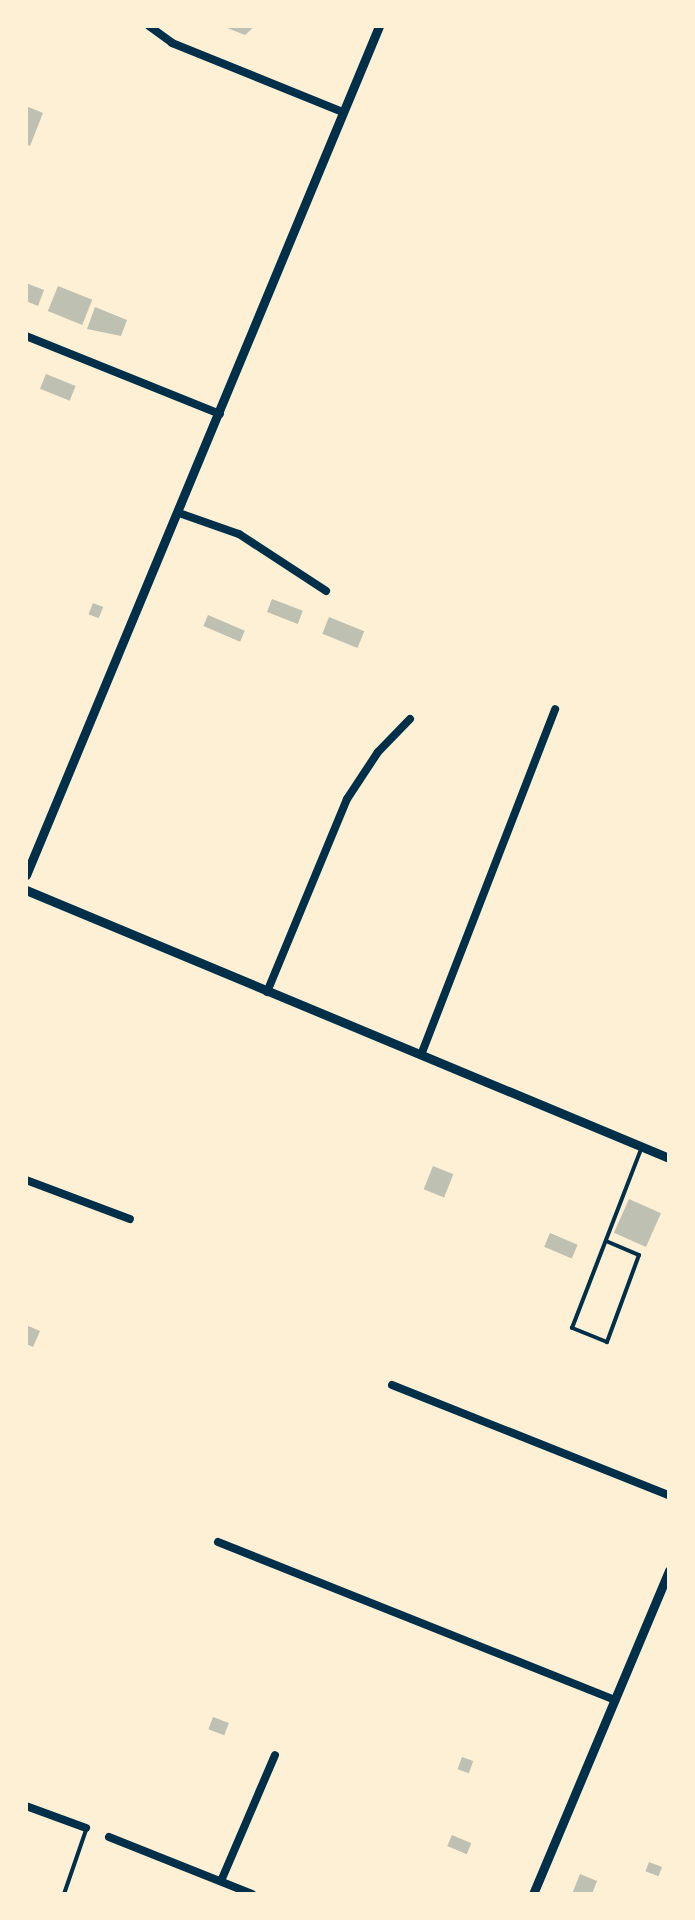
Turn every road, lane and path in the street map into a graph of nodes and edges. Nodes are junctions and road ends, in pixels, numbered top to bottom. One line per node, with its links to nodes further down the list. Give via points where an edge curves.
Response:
1 (149, 26): 3 (street, via 172,43)
2 (379, 26): 3 (street)
3 (343, 112): 5 (street)
4 (26, 336): 5 (street)
5 (220, 414): 6 (street)
6 (179, 513): 7 (street, via 239,534); 10 (street)
7 (326, 591)
8 (555, 709): 13 (street)
9 (410, 719): 12 (street, via 378,752 347,799)
10 (26, 875)
11 (26, 890): 12 (street)
12 (267, 992): 13 (street)
13 (421, 1055): 14 (street)
14 (642, 1146): 15 (street); 18 (lane)
15 (669, 1158)
16 (26, 1180): 17 (street)
17 (130, 1219)
18 (606, 1241): 18 (lane, via 572,1328 607,1342 639,1255)
19 (392, 1385): 20 (street)
20 (669, 1495)
21 (218, 1542): 23 (street)
22 (669, 1570): 23 (street)
23 (615, 1700): 32 (street)
24 (275, 1755): 28 (street)
25 (26, 1806): 26 (street)
26 (86, 1828): 30 (lane)
27 (109, 1837): 28 (street)
28 (221, 1881): 29 (street)
29 (230, 1890): 31 (street)
30 (64, 1894)
31 (252, 1894)
32 (533, 1894)

